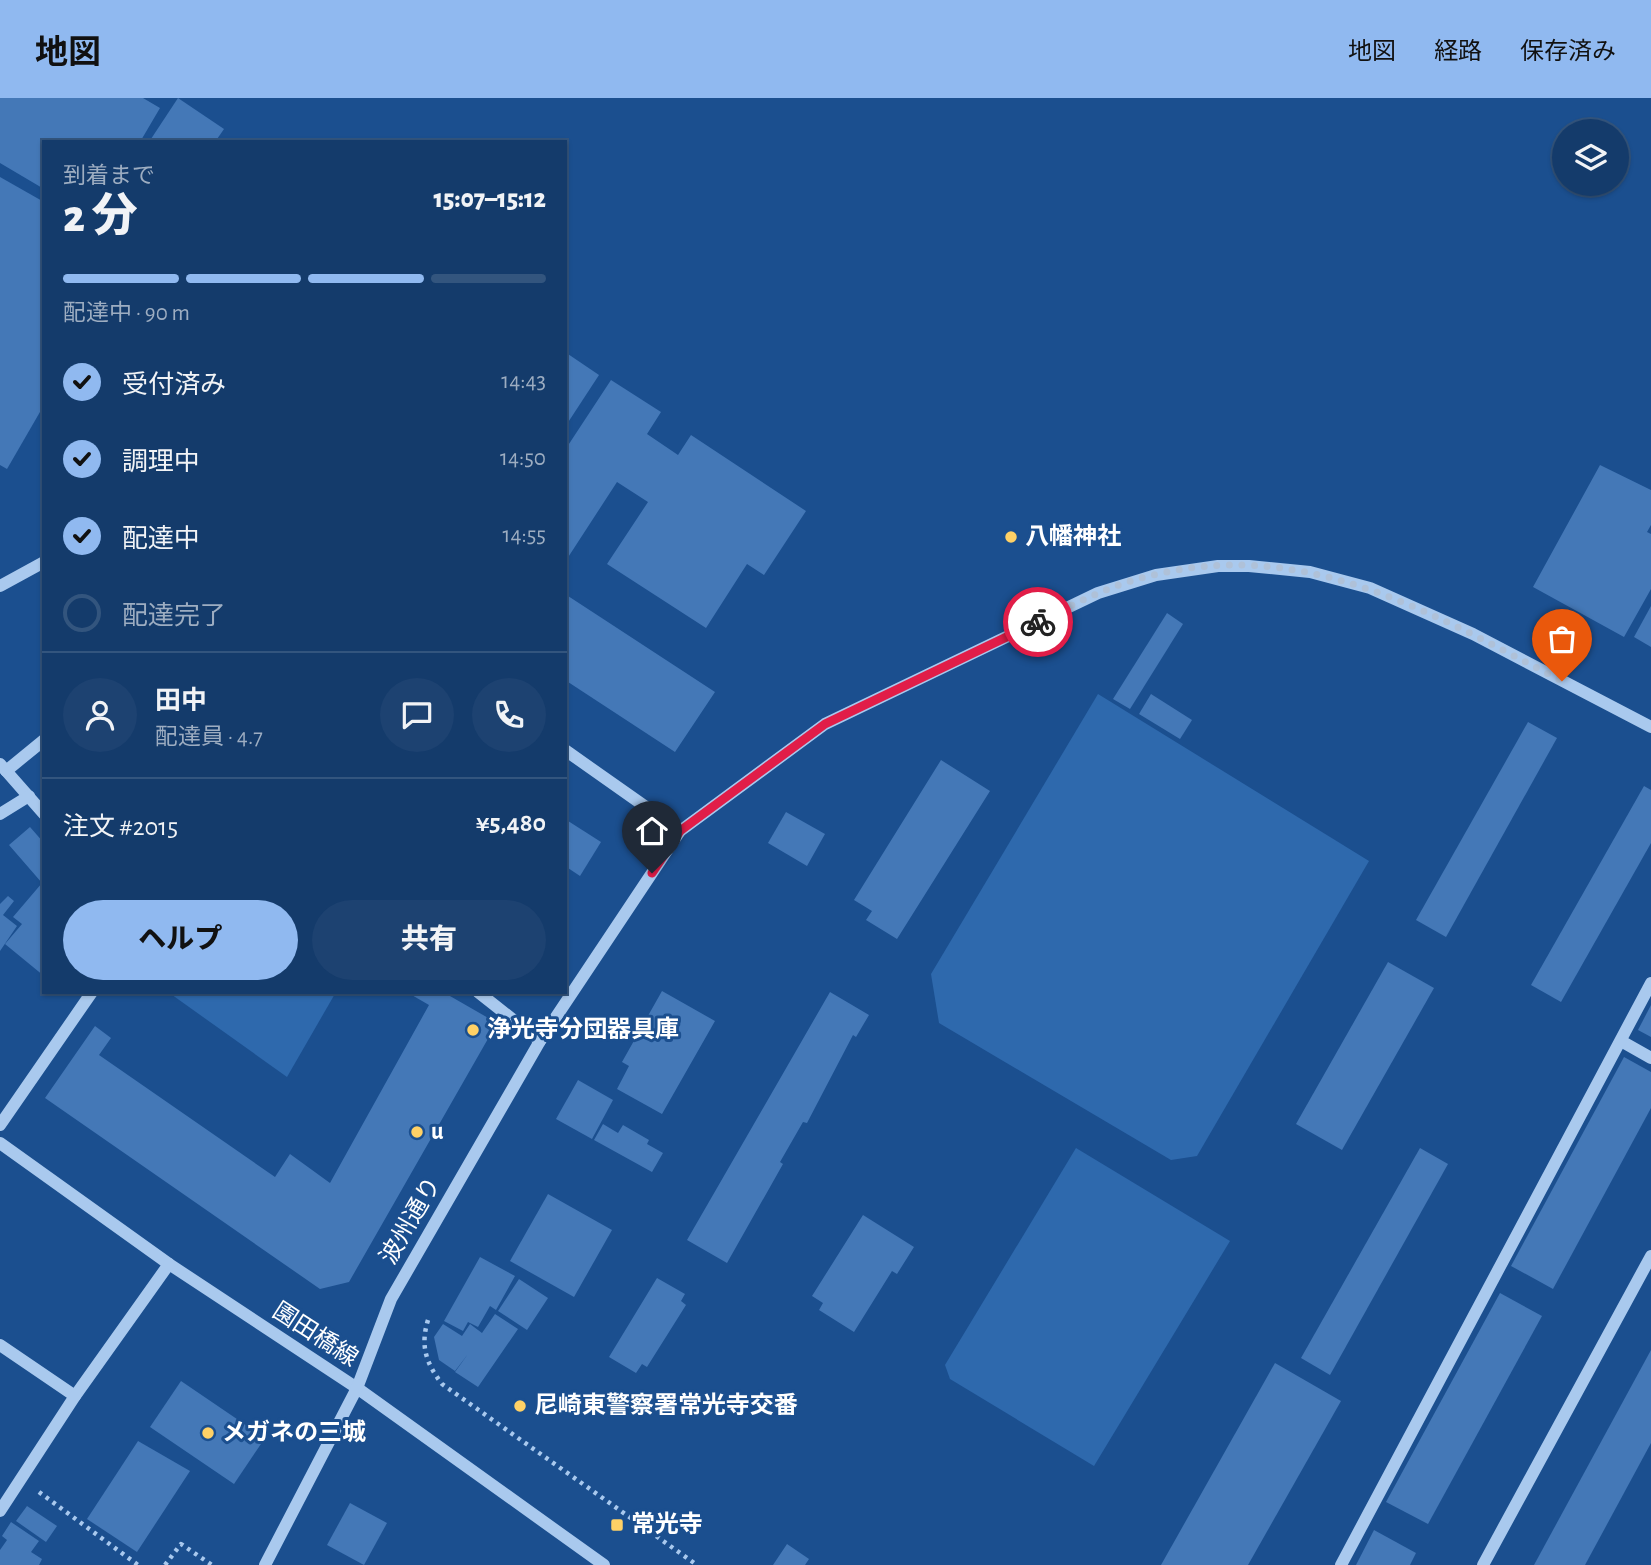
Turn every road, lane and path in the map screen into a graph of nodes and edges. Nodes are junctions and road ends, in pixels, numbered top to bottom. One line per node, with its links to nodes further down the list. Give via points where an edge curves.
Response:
1 (42, 563): 2 (street)
2 (0, 586)
3 (1651, 727): 10 (street, 波州通り, via 1473,635 1370,588 1279,568 1187,569 1098,593 825,724)
4 (42, 741): 6 (street)
5 (567, 751): 10 (street)
6 (3, 768): 7 (street)
7 (29, 796): 8 (street); 9 (street)
8 (42, 812)
9 (0, 814)
10 (680, 831): 14 (street, 波州通り)
11 (1651, 984): 15 (street)
12 (91, 994): 17 (street)
13 (481, 994): 14 (street)
14 (540, 1041): 23 (street, 波州通り, via 391,1299)
15 (1621, 1041): 16 (street); 33 (street)
16 (1651, 1058)
17 (0, 1125)
18 (0, 1143): 20 (street, 園田橋線)
19 (1651, 1256): 34 (street)
20 (169, 1264): 23 (street, 園田橋線); 24 (street)
21 (428, 1320): 32 (path, via 423,1336 428,1366 442,1384)
22 (0, 1345): 24 (street)
23 (357, 1388): 30 (street, 波州通り); 31 (street, 園田橋線)
24 (75, 1396): 25 (street)
25 (21, 1479): 26 (street); 27 (path)
26 (0, 1510)
27 (138, 1565)
28 (165, 1565): 29 (path, via 181,1544)
29 (212, 1565)
30 (265, 1565)
31 (604, 1565)
32 (697, 1565)
33 (1341, 1565)
34 (1483, 1565)

